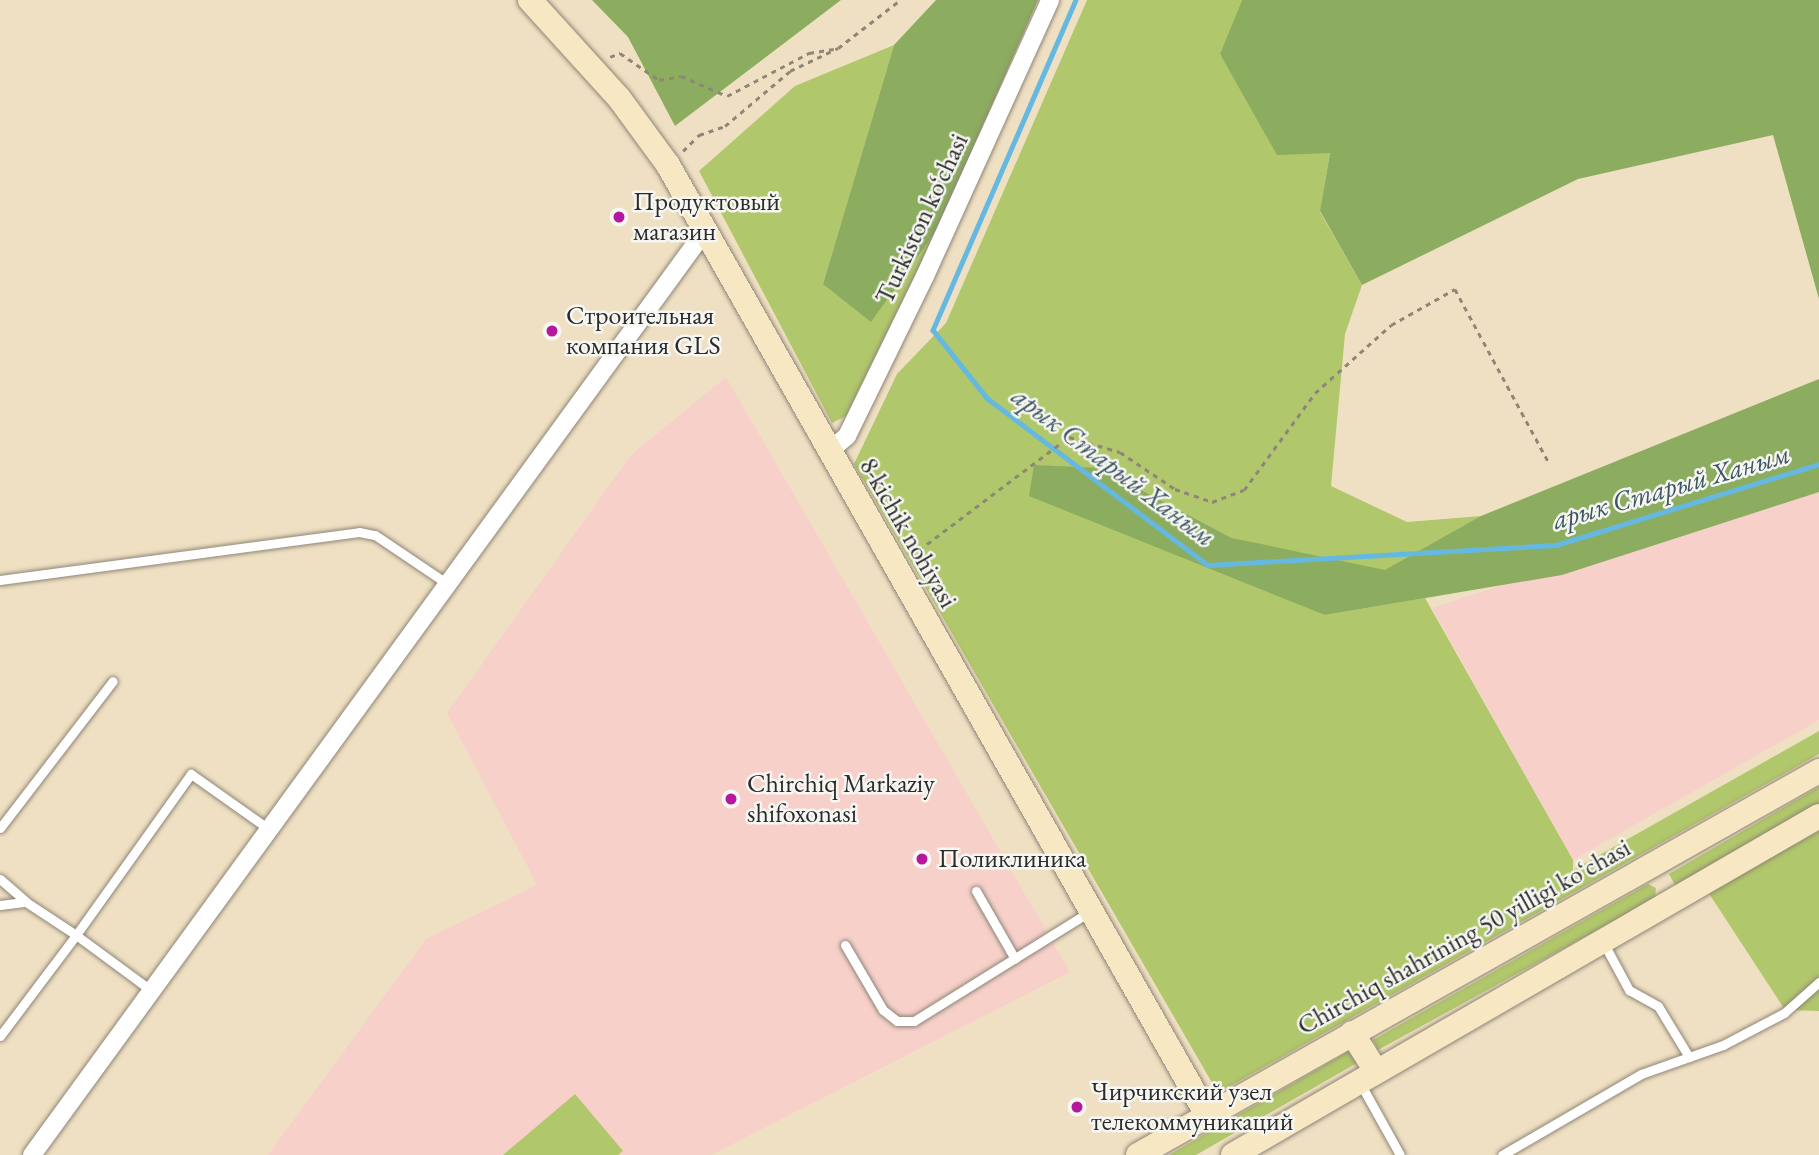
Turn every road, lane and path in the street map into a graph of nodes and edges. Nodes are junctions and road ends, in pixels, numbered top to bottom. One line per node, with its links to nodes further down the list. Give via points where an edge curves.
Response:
1 (530, 0): 5 (main road, 8-kichik nohiyasi)
2 (900, 0): 4 (path)
3 (1050, 0): 8 (street, Turkiston ko‘chasi, via 853,424 847,436)
4 (838, 48): 5 (path, via 809,53 727,96 681,76 659,80 620,53); 6 (path, via 790,71 725,126 699,135)
5 (591, 66): 6 (main road, 8-kichik nohiyasi)
6 (668, 165): 7 (main road, 8-kichik nohiyasi)
7 (704, 232): 8 (main road, 8-kichik nohiyasi); 12 (street)
8 (828, 452): 10 (main road, 8-kichik nohiyasi)
9 (1550, 465): 10 (path, via 1455,289 1391,325 1315,393 1244,490 1212,502 1175,489 1120,452 1069,437)
10 (894, 568): 24 (main road, 8-kichik nohiyasi)
11 (0, 580): 12 (lane, via 359,533 375,535)
12 (449, 585): 17 (street)
13 (113, 681): 16 (lane)
14 (1819, 771): 18 (main road, Chirchiq shahrining 50 yilligi koʻchasi)
15 (1819, 816): 21 (main road)
16 (0, 828)
17 (270, 830): 25 (lane, via 191,774); 30 (street)
18 (1654, 864): 21 (main road); 31 (main road, Chirchiq shahrining 50 yilligi koʻchasi)
19 (0, 879): 22 (lane)
20 (976, 891): 28 (lane)
21 (1673, 899): 26 (main road)
22 (26, 902): 23 (lane); 25 (lane)
23 (0, 905)
24 (1090, 911): 28 (lane); 35 (main road, 8-kichik nohiyasi)
25 (76, 934): 30 (lane); 32 (lane)
26 (1602, 940): 33 (lane, via 1629,990 1658,1006); 34 (main road)
27 (845, 945): 28 (lane, via 883,1010 897,1021 914,1021)
28 (1015, 959)
29 (1819, 982): 33 (lane, via 1784,1013)
30 (152, 990): 36 (street)
31 (1352, 1033): 34 (main road); 35 (main road, Chirchiq shahrining 50 yilligi koʻchasi)
32 (0, 1036)
33 (1689, 1058): 40 (lane, via 1641,1074)
34 (1368, 1076): 38 (main road); 39 (lane)
35 (1207, 1115): 37 (main road, Chirchiq shahrining 50 yilligi koʻchasi)
36 (32, 1155)
37 (1138, 1155)
38 (1233, 1155)
39 (1400, 1155)
40 (1502, 1155)

